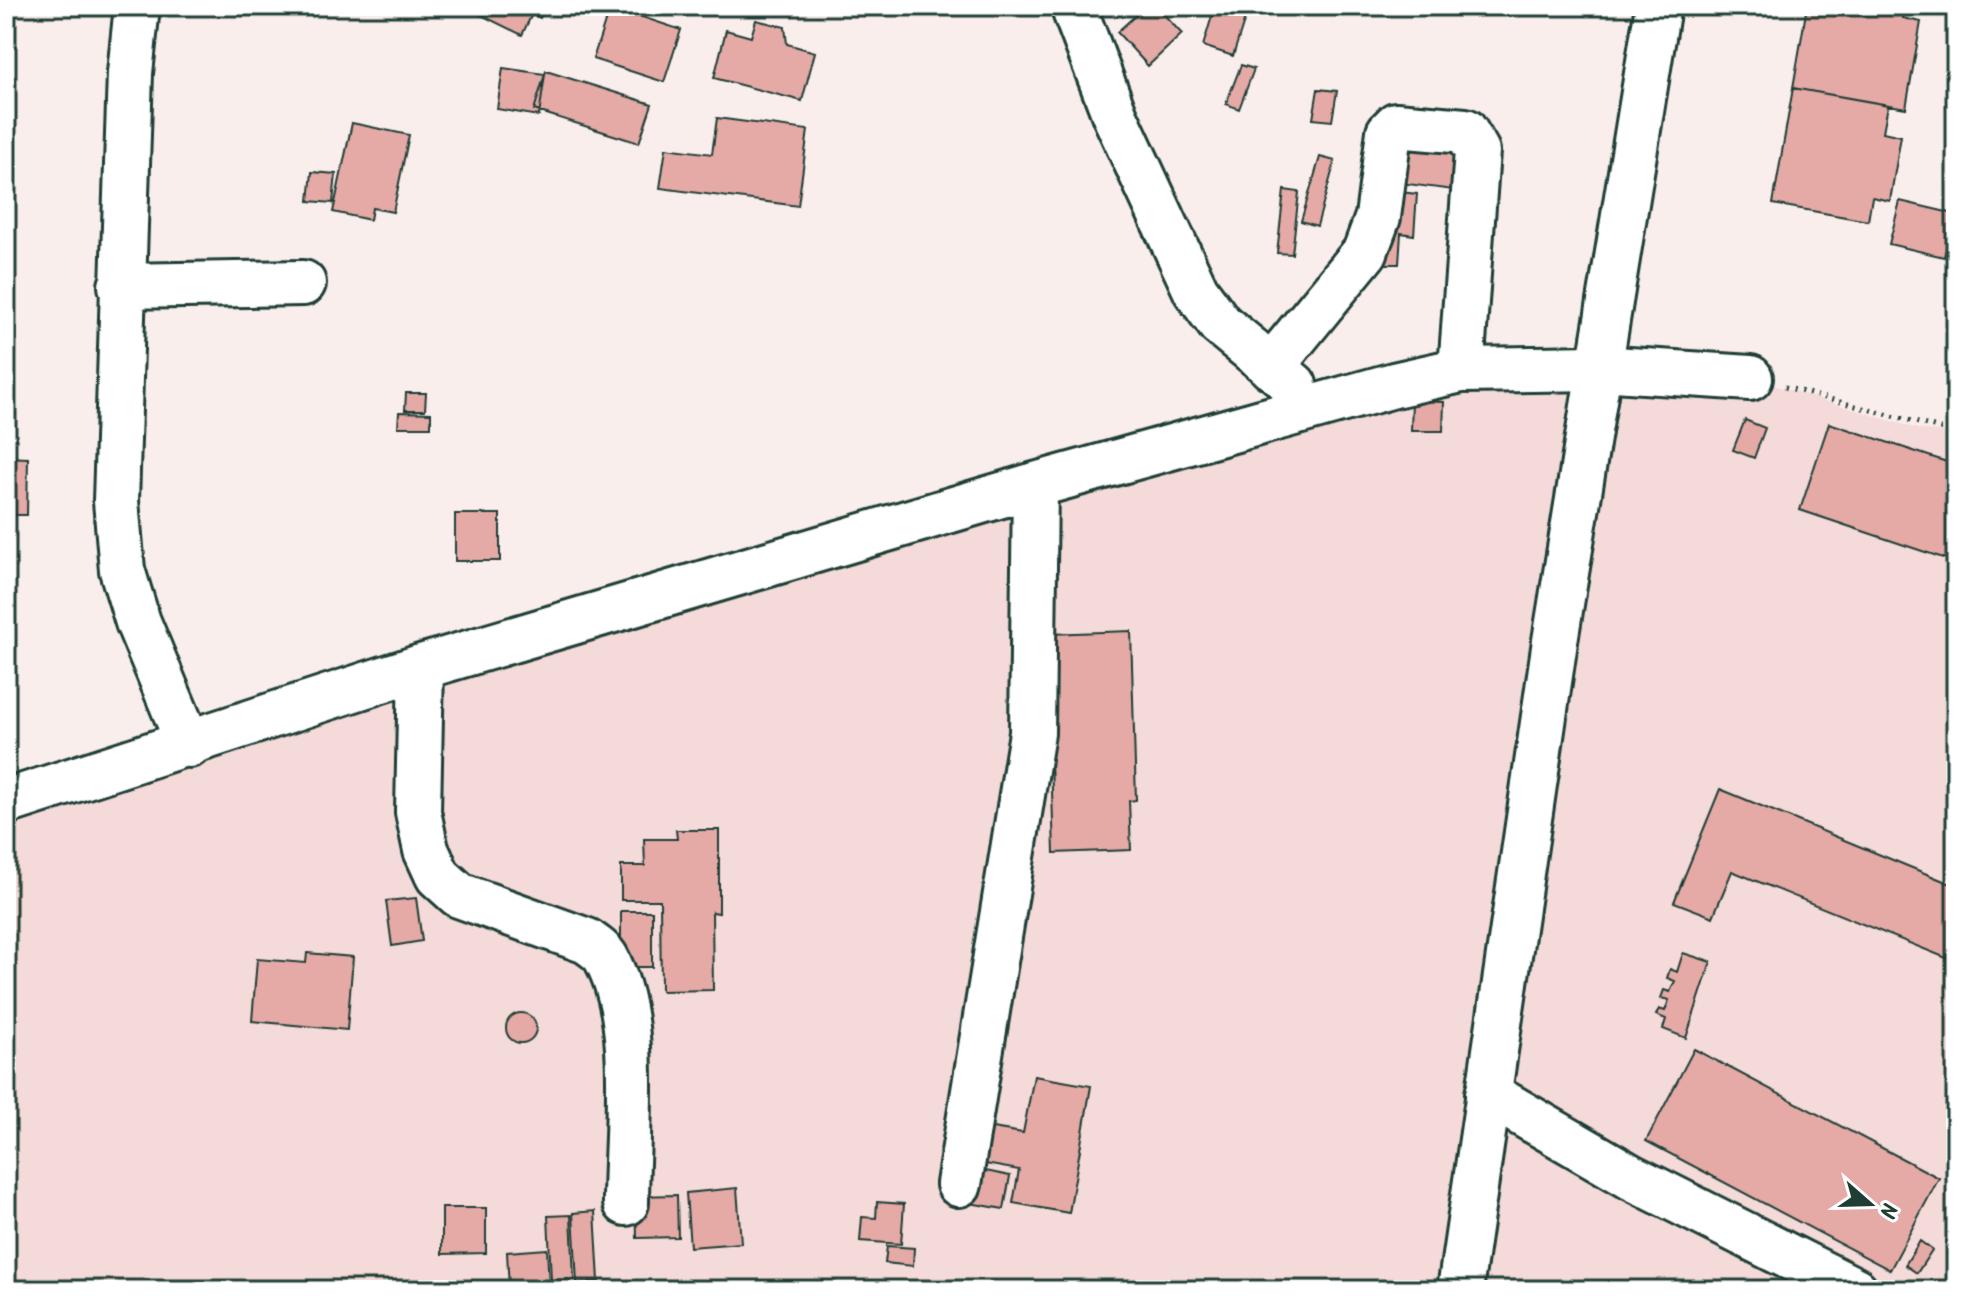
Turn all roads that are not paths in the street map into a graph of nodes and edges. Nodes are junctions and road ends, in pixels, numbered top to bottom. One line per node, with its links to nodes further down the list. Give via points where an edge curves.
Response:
1 (137, 6): 5 (main road)
2 (1073, 6): 6 (main road, via 1115,116 1196,291 1220,324)
3 (1658, 6): 7 (main road)
4 (303, 283): 5 (main road)
5 (121, 286): 13 (main road, via 116,501 122,570)
6 (1271, 367): 8 (main road, via 1365,252 1378,217 1389,132 1396,125 1465,131 1477,151); 10 (main road)
7 (1599, 368): 8 (main road); 9 (main road); 15 (main road)
8 (1461, 370): 10 (main road)
9 (1750, 378)
10 (1321, 406): 11 (main road)
11 (1035, 485): 12 (main road); 16 (main road, via 1032,733)
12 (421, 667): 13 (main road); 17 (main road, via 418,812 438,876 459,895 587,941 604,954 622,1000)
13 (189, 745): 14 (main road)
14 (6, 802)
15 (1488, 1094): 18 (main road); 19 (main road, via 1631,1177)
16 (959, 1184)
17 (626, 1203)
18 (1460, 1290)
19 (1855, 1290)

